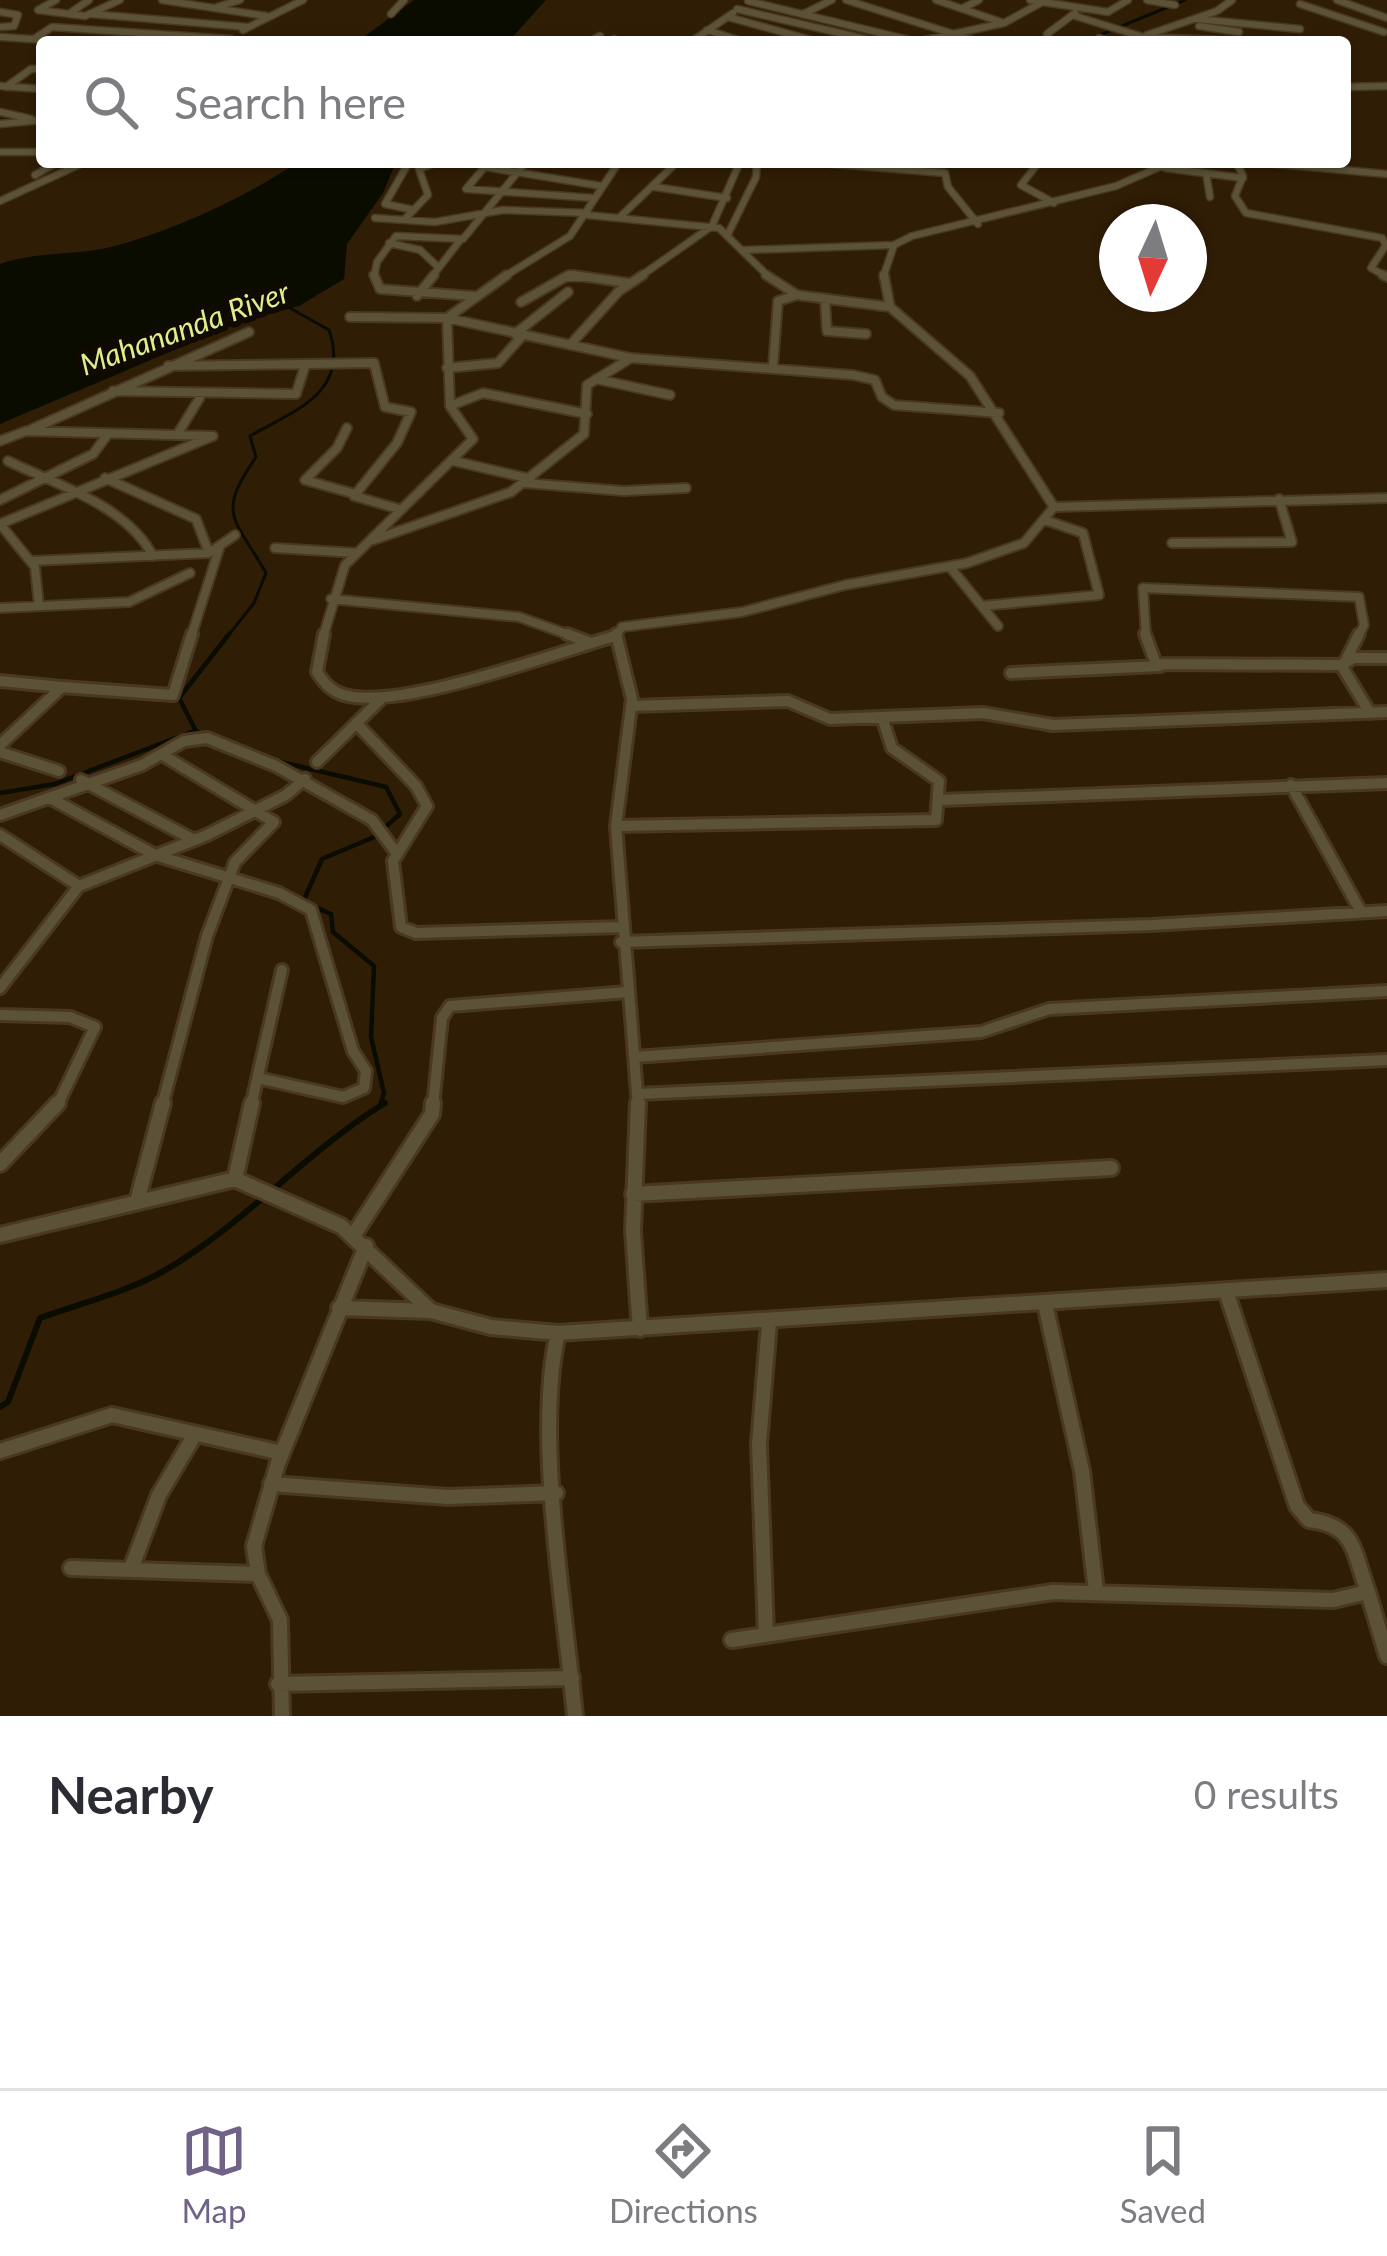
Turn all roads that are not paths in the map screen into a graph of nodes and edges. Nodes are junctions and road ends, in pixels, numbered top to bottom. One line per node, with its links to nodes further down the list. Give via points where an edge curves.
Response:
1 (56, 0): 31 (street, via 39,10)
2 (89, 0): 31 (street)
3 (120, 0): 28 (street)
4 (162, 0): 23 (street)
5 (240, 0): 23 (street)
6 (282, 0): 20 (street)
7 (303, 0): 20 (street)
8 (404, 0): 29 (street)
9 (832, 0): 30 (street)
10 (847, 0): 45 (street)
11 (936, 0): 24 (street)
12 (979, 0): 24 (street)
13 (1030, 0): 19 (street)
14 (1128, 0): 26 (street, via 1110,12)
15 (1147, 0): 22 (street)
16 (1232, 0): 36 (street)
17 (1337, 0): 35 (street)
18 (749, 1): 25 (street); 30 (street)
19 (1045, 1): 26 (street); 37 (street)
20 (294, 3): 33 (street)
21 (1300, 4): 43 (street)
22 (1175, 5)
23 (214, 8): 33 (street)
24 (963, 8): 37 (street)
25 (737, 9): 34 (street); 52 (street)
26 (1082, 9): 32 (street)
27 (0, 12): 39 (street, via 18,15 14,26)
28 (92, 14): 31 (street); 40 (street)
29 (391, 14)
30 (803, 14): 53 (street)
31 (68, 15)
32 (1072, 15): 56 (street); 57 (street)
33 (266, 16): 40 (street)
34 (728, 17): 42 (street); 51 (street)
35 (1387, 18)
36 (1196, 19): 38 (street); 41 (street)
37 (1004, 23): 45 (street)
38 (1172, 25): 44 (street); 58 (street)
39 (0, 27)
40 (248, 27): 48 (street)
41 (1300, 29)
42 (707, 30): 49 (street); 50 (street)
43 (1385, 31): 61 (street)
44 (1239, 32)
45 (962, 33): 54 (street); 55 (street)
46 (38, 36): 47 (street, via 51,27)
47 (174, 36)
48 (234, 36)
49 (699, 36)
50 (725, 36)
51 (796, 36)
52 (852, 36)
53 (893, 36)
54 (947, 36)
55 (968, 36)
56 (1048, 36)
57 (1132, 36)
58 (1149, 36)
59 (0, 37): 60 (street)
60 (34, 39)
61 (1382, 43)
62 (36, 67): 63 (street)
63 (3, 86): 66 (street)
64 (1387, 86): 65 (street)
65 (1351, 87)
66 (36, 89)
67 (0, 112): 68 (street)
68 (32, 121): 69 (street); 70 (street)
69 (36, 121)
70 (0, 124)
71 (36, 151): 72 (street)
72 (0, 152)
73 (47, 168): 94 (street)
74 (72, 168): 103 (street)
75 (406, 168): 105 (street, via 385,205)
76 (424, 168): 105 (street, via 418,171 428,195)
77 (484, 168): 99 (street, via 466,189)
78 (505, 168): 91 (street)
79 (521, 168): 91 (street)
80 (562, 168): 96 (street)
81 (614, 168): 97 (street)
82 (671, 168): 98 (street)
83 (738, 168): 102 (street)
84 (756, 168): 113 (street)
85 (883, 168): 111 (street, via 945,173)
86 (1035, 168): 104 (street, via 1021,185)
87 (1159, 168): 104 (street)
88 (1182, 168): 92 (street)
89 (1239, 168): 95 (street)
90 (1320, 168): 93 (street)
91 (519, 171): 96 (street); 99 (street)
92 (1206, 173): 95 (street); 100 (street)
93 (1387, 174)
94 (35, 175)
95 (1243, 178): 119 (street, via 1235,196 1248,214 1382,238 1387,245 1371,268)
96 (559, 179): 97 (street)
97 (601, 185): 101 (street)
98 (655, 187): 102 (street); 109 (street)
99 (500, 192): 101 (street); 106 (street)
100 (1210, 197)
101 (594, 198): 107 (street)
102 (727, 198): 112 (street)
103 (0, 201)
104 (1054, 203): 111 (street)
105 (414, 210): 110 (street)
106 (485, 213): 107 (street); 110 (street); 114 (street)
107 (588, 214): 109 (street); 124 (street, via 559,245)
108 (375, 218): 110 (street)
109 (619, 218): 112 (street)
110 (404, 220)
111 (978, 224): 116 (street)
112 (712, 226): 113 (street); 120 (street)
113 (728, 234): 117 (street)
114 (461, 239): 115 (street, via 397,236); 118 (street)
115 (389, 243): 118 (street, via 420,250); 123 (street, via 373,286)
116 (894, 245): 117 (street); 127 (street, via 882,286)
117 (745, 250): 122 (street)
118 (437, 266): 123 (street)
119 (1387, 278)
120 (628, 284): 126 (street, via 570,274); 133 (street)
121 (568, 292): 132 (street)
122 (797, 295): 125 (street); 137 (street, via 778,301)
123 (416, 296): 124 (street)
124 (473, 296): 129 (street)
125 (825, 301): 127 (street); 131 (street, via 827,332)
126 (521, 302)
127 (890, 307): 144 (street, via 953,356)
128 (350, 317): 129 (street)
129 (447, 318): 132 (street); 138 (street)
130 (249, 332): 135 (street)
131 (866, 334)
132 (518, 335): 133 (street); 138 (street, via 498,363)
133 (570, 345): 134 (street)
134 (631, 358): 137 (street); 139 (street)
135 (168, 366): 136 (street); 140 (street)
136 (305, 366): 141 (street, via 297,394); 158 (street, via 374,363 385,406 411,412 398,443)
137 (773, 366): 144 (street, via 873,379 894,405)
138 (447, 368): 143 (street)
139 (596, 379): 142 (street); 145 (street, via 585,388)
140 (110, 391): 141 (street); 147 (street)
141 (202, 394): 149 (street)
142 (670, 395)
143 (450, 406): 145 (street, via 483,393); 152 (street, via 473,439)
144 (999, 412): 162 (street)
145 (587, 414): 155 (street, via 580,440)
146 (347, 428): 158 (street, via 305,480)
147 (29, 430): 148 (street); 150 (street)
148 (108, 434): 149 (street); 153 (street, via 93,454)
149 (177, 434): 154 (street, via 213,436)
150 (0, 441)
151 (8, 461): 153 (street)
152 (454, 461): 155 (street); 163 (street)
153 (40, 478): 157 (street); 161 (street)
154 (105, 478): 157 (street); 173 (street, via 196,519)
155 (528, 481): 156 (street); 168 (street)
156 (686, 488)
157 (70, 493): 164 (street); 174 (street, via 147,539)
158 (355, 494): 163 (street)
159 (1387, 498): 160 (street)
160 (1279, 499): 162 (street); 169 (street, via 1294,542)
161 (0, 502): 164 (street)
162 (1054, 507): 165 (street)
163 (398, 509): 168 (street)
164 (20, 515): 166 (street)
165 (1045, 520): 176 (street, via 1014,548); 180 (street, via 1083,533 1100,595)
166 (0, 524): 175 (street)
167 (235, 535): 170 (street)
168 (370, 541): 172 (street)
169 (1172, 543)
170 (220, 546): 173 (street); 190 (street, via 173,695)
171 (275, 548): 172 (street)
172 (357, 553): 178 (street)
173 (209, 554): 174 (street)
174 (153, 556): 175 (street)
175 (32, 561): 179 (street)
176 (950, 567): 180 (street); 183 (street, via 742,611 635,623)
177 (190, 573): 179 (street, via 130,602)
178 (331, 599): 184 (street, via 519,617); 191 (street, via 317,675 337,693)
179 (39, 606): 181 (street)
180 (982, 606): 182 (street)
181 (0, 608)
182 (998, 626)
183 (615, 635): 184 (street); 192 (street)
184 (588, 642): 191 (street)
185 (1387, 658): 186 (street)
186 (1344, 663): 187 (street); 187 (street, via 1364,625 1359,598 1144,586 1143,628); 194 (street)
187 (1163, 666): 188 (street)
188 (1011, 673)
189 (0, 681): 190 (street)
190 (62, 688): 197 (street)
191 (384, 696): 196 (street)
192 (632, 706): 195 (street, via 788,700 820,718); 209 (street)
193 (1387, 712): 194 (street)
194 (1370, 713): 195 (street, via 1053,725 983,713)
195 (882, 717): 206 (street, via 892,748 936,776)
196 (356, 723): 199 (street); 212 (street, via 427,806)
197 (2, 743): 200 (street)
198 (161, 754): 201 (street, via 207,738); 202 (street); 207 (street)
199 (317, 762)
200 (59, 771)
201 (304, 780): 207 (street); 212 (street, via 381,831)
202 (86, 782): 205 (street); 211 (street)
203 (1387, 783): 204 (street)
204 (1291, 785): 206 (street); 217 (street)
205 (50, 798): 208 (street); 213 (street)
206 (941, 800): 209 (street, via 940,816 926,822)
207 (257, 810): 211 (street); 214 (street, via 272,827 240,854)
208 (0, 815)
209 (616, 826): 218 (street)
210 (0, 835): 215 (street)
211 (194, 840): 213 (street)
212 (395, 851): 218 (street, via 398,922 407,931)
213 (154, 855): 214 (street); 215 (street)
214 (229, 878): 227 (street, via 311,910 367,1080 361,1094 343,1097); 233 (street)
215 (79, 886): 221 (street)
216 (1387, 910): 217 (street)
217 (1361, 912): 219 (street)
218 (621, 927): 219 (street)
219 (621, 942): 223 (street)
220 (282, 970): 227 (street)
221 (3, 980)
222 (1387, 991): 225 (street, via 1048,1009 981,1032)
223 (627, 992): 225 (street); 235 (street, via 450,1006 442,1018 433,1114)
224 (3, 1017): 229 (street, via 70,1017 95,1027 55,1110)
225 (635, 1057): 228 (street)
226 (1387, 1060): 228 (street)
227 (258, 1078): 231 (street)
228 (638, 1094): 232 (street)
229 (0, 1165)
230 (1111, 1168): 232 (street)
231 (242, 1181): 233 (street); 235 (street, via 290,1198)
232 (633, 1194): 242 (street)
233 (138, 1198): 234 (street)
234 (0, 1235)
235 (360, 1240): 239 (street); 240 (street)
236 (1387, 1280): 237 (street)
237 (1226, 1291): 238 (street); 253 (street, via 1297,1506 1309,1520 1345,1530)
238 (1045, 1304): 241 (street); 252 (street, via 1082,1472)
239 (339, 1308): 240 (street); 246 (street)
240 (431, 1311): 243 (street)
241 (769, 1322): 242 (street); 254 (street, via 759,1444)
242 (640, 1329): 243 (street)
243 (558, 1333): 248 (street, via 550,1352)
244 (194, 1436): 245 (street, via 112,1415); 246 (street); 250 (street, via 159,1495)
245 (0, 1451)
246 (282, 1453): 247 (street)
247 (271, 1484): 248 (street, via 448,1496); 251 (street, via 254,1546)
248 (556, 1493): 257 (street)
249 (71, 1568): 250 (street)
250 (131, 1569): 251 (street)
251 (258, 1574): 258 (street, via 280,1620)
252 (1096, 1591): 253 (street, via 1333,1600); 254 (street, via 925,1607)
253 (1368, 1592): 256 (street)
254 (766, 1634): 255 (street)
255 (732, 1640)
256 (1387, 1656)
257 (572, 1678): 258 (street); 260 (street)
258 (278, 1684): 259 (street)
259 (282, 1716)
260 (575, 1716)

